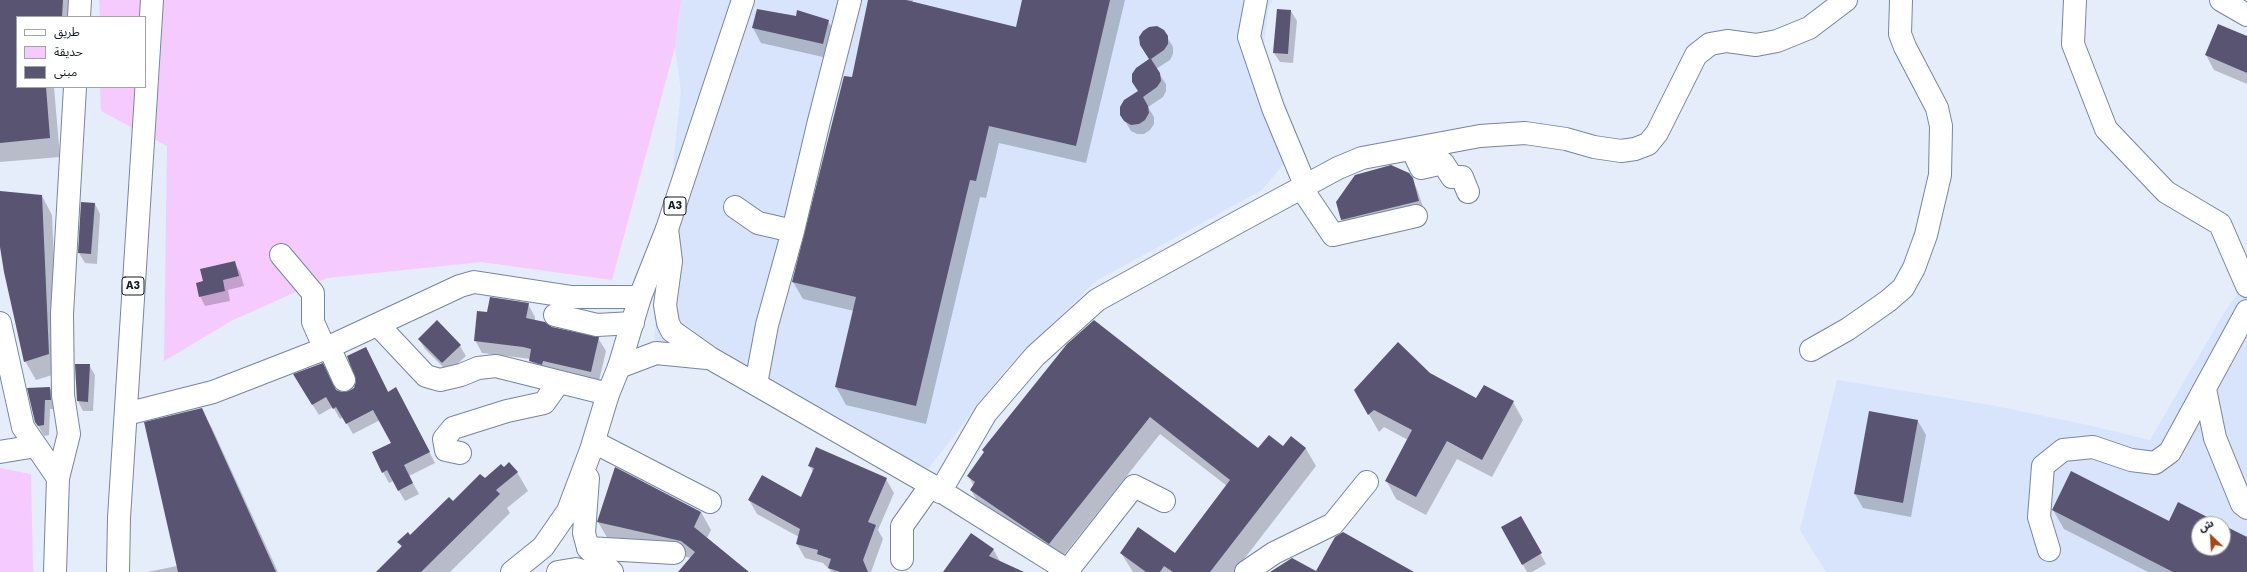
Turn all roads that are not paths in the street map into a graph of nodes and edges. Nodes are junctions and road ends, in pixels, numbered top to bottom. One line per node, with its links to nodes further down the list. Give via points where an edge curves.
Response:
1 (80, 0): 11 (main road)
2 (152, 0): 37 (main road, A3)
3 (743, 0): 18 (main road, A3)
4 (850, 0): 19 (main road, via 818,121)
5 (1256, 0): 14 (main road, via 1249,37)
6 (1846, 0): 13 (main road, via 1809,28 1777,41 1756,45 1727,41 1710,44 1696,55 1657,133 1648,144 1635,149 1622,151 1594,147 1566,138 1525,133 1480,136)
7 (1900, 0): 29 (main road, via 1900,34 1937,108 1941,126 1940,176 1928,228 1914,268 1903,288 1848,329)
8 (2075, 0): 21 (main road, via 2074,44 2106,129 2166,192 2220,224)
9 (2220, 0): 10 (main road)
10 (2247, 15)
11 (79, 16)
12 (75, 88): 42 (main road, via 62,314 63,395 69,434)
13 (1412, 149): 14 (main road, via 1362,158 1338,168); 15 (main road, via 1422,168 1443,164 1452,177 1462,177)
14 (1304, 188): 17 (main road, via 1333,235); 44 (main road, via 1097,300 1035,356 1003,392)
15 (1468, 192)
16 (735, 207): 19 (main road, via 758,223)
17 (1416, 216)
18 (667, 229): 22 (main road, A3); 30 (main road, via 671,261 665,305 668,323 677,335)
19 (793, 231): 34 (main road, via 767,325)
20 (281, 255): 28 (main road, via 313,293 313,322)
21 (2247, 286)
22 (640, 297): 26 (main road, A3); 27 (main road, via 572,297 474,282 460,286)
23 (2247, 310): 35 (main road)
24 (555, 315): 26 (main road, via 597,325)
25 (0, 323): 38 (main road, via 23,427)
26 (633, 323): 31 (main road, A3)
27 (378, 326): 28 (main road); 33 (main road, via 426,376 440,380 478,368 496,366)
28 (327, 348): 32 (main road); 37 (main road, via 213,392)
29 (1811, 350)
30 (710, 358): 31 (main road, via 656,353); 34 (main road)
31 (620, 367): 36 (main road, A3)
32 (344, 380)
33 (559, 382): 36 (main road); 41 (main road, via 544,403 507,411 453,428 444,439 446,450)
34 (756, 384): 44 (main road)
35 (2205, 389): 47 (main road, via 2215,438 2242,504); 49 (main road, via 2170,452 2155,463 2131,460 2093,447 2063,450 2043,466 2039,517)
36 (608, 394): 39 (main road, A3)
37 (126, 414): 54 (main road, A3)
38 (36, 446): 40 (main road); 42 (main road)
39 (593, 446): 46 (main road); 48 (main road, via 584,533); 55 (main road, A3, via 568,511 543,547)
40 (0, 452)
41 (460, 453)
42 (58, 478): 53 (main road)
43 (1367, 482): 59 (main road, via 1333,524 1274,553)
44 (935, 488): 51 (main road, via 902,526); 52 (main road)
45 (1164, 500): 52 (main road, via 1134,486)
46 (710, 502)
47 (2247, 508)
48 (588, 548): 50 (main road); 58 (main road)
49 (2050, 550)
50 (674, 553)
51 (902, 559)
52 (1069, 571)
53 (55, 572)
54 (118, 572)
55 (512, 572)
56 (558, 572): 57 (main road, via 576,569)
57 (586, 572)
58 (612, 572)
59 (1246, 572)

